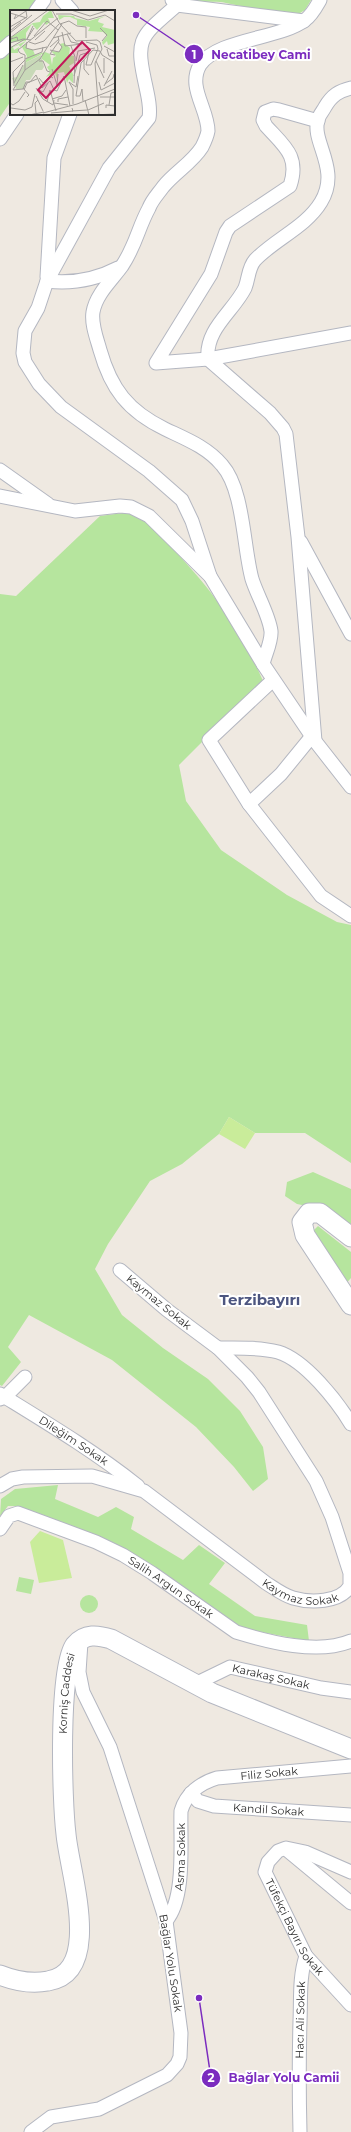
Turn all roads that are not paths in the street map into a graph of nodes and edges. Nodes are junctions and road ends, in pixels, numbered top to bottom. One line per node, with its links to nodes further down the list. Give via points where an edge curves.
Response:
1 (44, 0): 5 (street)
2 (62, 0): 6 (street)
3 (320, 0): 7 (street, via 315,10)
4 (174, 3): 7 (street); 14 (street, via 151,28 140,45 139,57 150,109 149,118 109,168)
5 (37, 10)
6 (71, 10)
7 (304, 21): 13 (street, via 230,46 203,62 196,79 208,131 206,138 196,156 167,182 149,207 137,240)
8 (351, 88): 11 (street, via 333,96)
9 (16, 115): 12 (street)
10 (70, 115): 14 (street, via 54,158)
11 (318, 121): 16 (street, via 318,132 328,171 324,197 316,209 256,259 239,298 209,341); 16 (street, via 280,110 265,112 263,120 266,126 290,152 293,160 290,186 230,226 211,274 156,363)
12 (0, 138)
13 (122, 266): 14 (street, via 86,280 68,283); 23 (street, via 101,293 93,312 104,365 111,381 128,405 163,428 198,445 225,467 239,502 244,542 253,580 271,632)
14 (47, 281): 21 (street, via 23,341 23,353 30,371 61,408 149,471 182,500 192,521)
15 (351, 333): 16 (street)
16 (208, 359): 20 (street, via 270,413 283,428 289,452)
17 (0, 470): 19 (street)
18 (0, 496): 19 (street)
19 (53, 508): 21 (street, via 88,511 120,506 131,507 142,512)
20 (298, 537): 22 (street); 25 (street)
21 (210, 576): 23 (street)
22 (351, 634)
23 (263, 664): 24 (street)
24 (273, 680): 25 (street); 27 (street, via 209,740)
25 (313, 738): 26 (street); 27 (street, via 281,774)
26 (351, 787)
27 (249, 804): 28 (street, via 320,896)
28 (351, 916)
29 (351, 1237): 31 (main road, via 320,1213 309,1212 302,1222 305,1235)
30 (120, 1270): 32 (street, Kaymaz Sokak)
31 (351, 1305)
32 (218, 1348): 35 (street, via 270,1350 295,1360 336,1401); 37 (street, Kaymaz Sokak, via 259,1392 316,1481 332,1517 350,1573 350,1586 343,1594 325,1599 303,1600 282,1594)
33 (25, 1377): 34 (street)
34 (2, 1397): 37 (street, Dileğim Sokak, via 103,1458)
35 (351, 1424)
36 (0, 1486): 37 (street, Kaymaz Sokak, via 12,1479 86,1476)
37 (144, 1491)
38 (0, 1528): 40 (street, Salih Argun Sokak, via 9,1516 18,1513 96,1542 152,1573 236,1632 318,1648 333,1647)
39 (81, 1640): 41 (main road, Korniş Caddesi, via 94,1635 111,1639); 50 (street, Bağlar Yolu Sokak, via 79,1672 83,1692 110,1747); 52 (main road, Korniş Caddesi, via 75,1645 68,1663 62,1773 66,1834 80,1926 78,1951 66,1973 56,1979 26,1982)
40 (351, 1641)
41 (195, 1684): 42 (street, Karakaş Sokak, via 230,1666 322,1688); 43 (main road, Korniş Caddesi, via 226,1699)
42 (351, 1692)
43 (351, 1748)
44 (351, 1766): 45 (street, Filiz Sokak, via 217,1778 202,1784)
45 (191, 1793): 46 (street, Kandil Sokak, via 198,1800 214,1806); 50 (street, Asma Sokak, via 181,1811 176,1898 172,1913)
46 (351, 1815)
47 (286, 1848): 48 (street, via 305,1852); 49 (street); 51 (street, Tüfekçi Bayırı Sokak, via 278,1851 268,1862 265,1868 266,1877)
48 (351, 1872)
49 (351, 1903)
50 (166, 1921): 54 (street, Bağlar Yolu Sokak, via 181,2039 177,2064 161,2079 117,2101 85,2113 51,2117)
51 (306, 1956): 53 (street, Tüfekçi Bayırı Sokak); 55 (street, Hacı Ali Sokak, via 301,1990)
52 (0, 1975)
53 (351, 2005)
54 (31, 2132)
55 (300, 2132)

